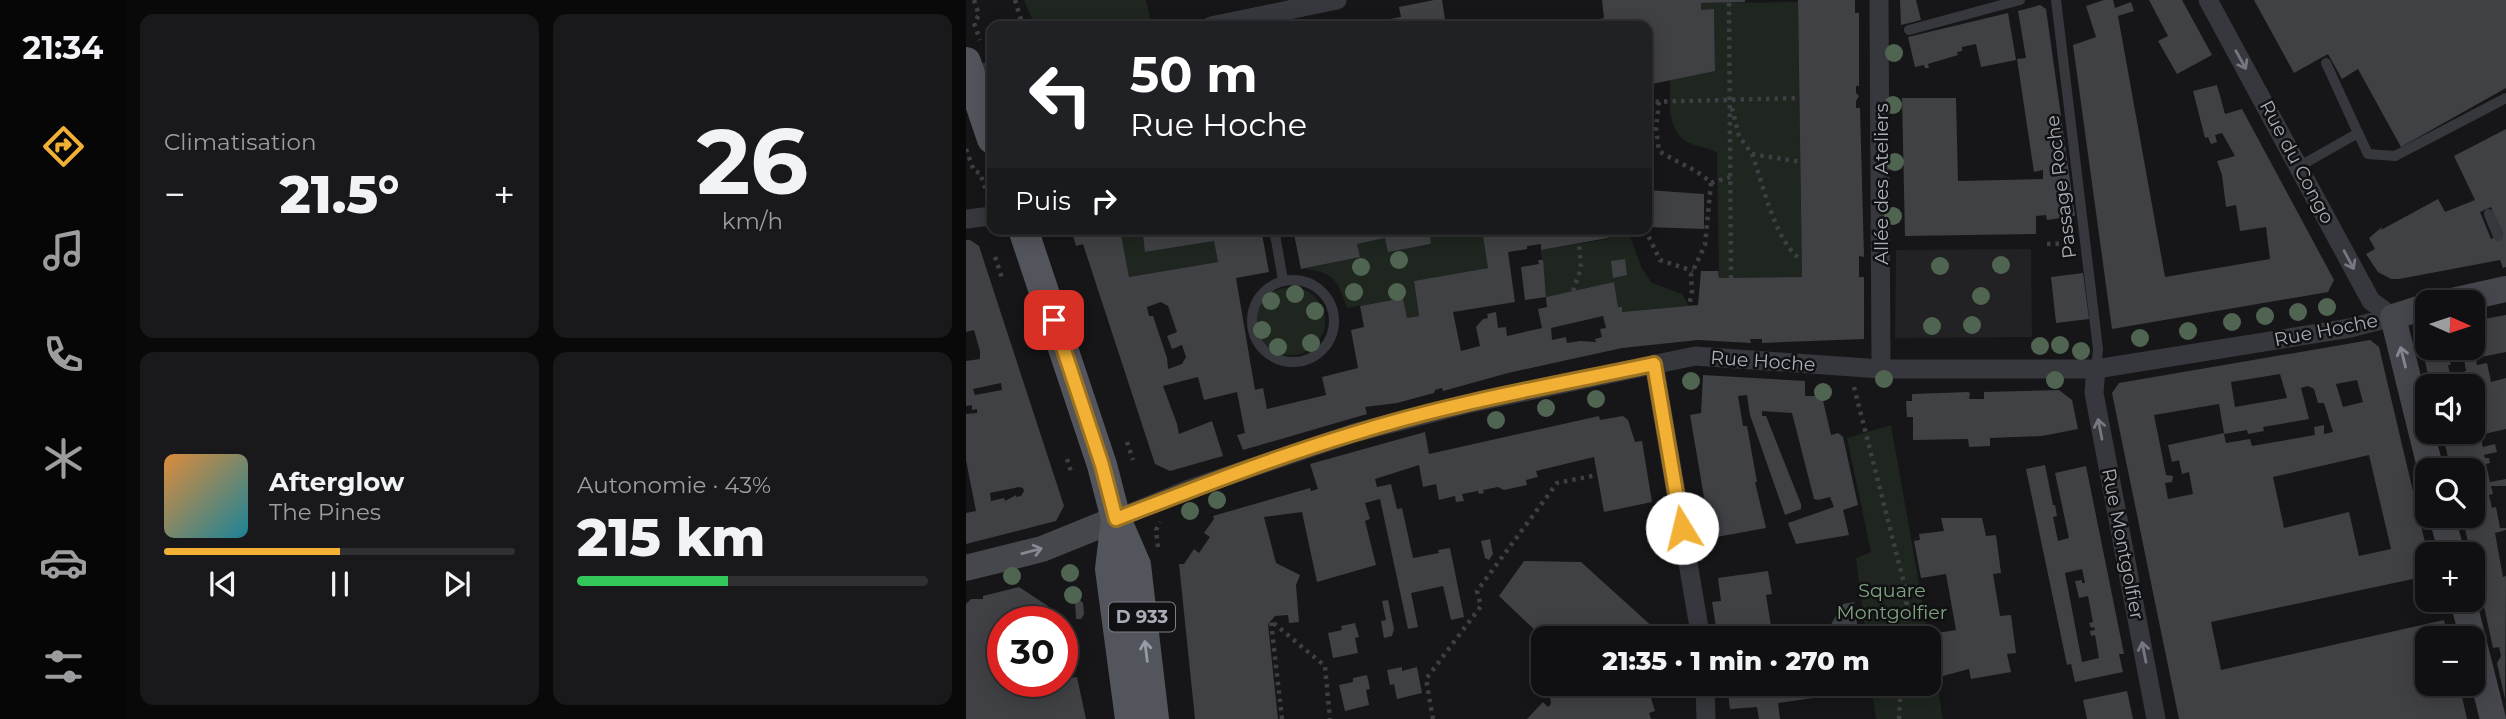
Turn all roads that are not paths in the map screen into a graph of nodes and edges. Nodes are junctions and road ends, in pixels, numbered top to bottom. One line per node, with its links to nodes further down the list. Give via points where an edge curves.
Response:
1 (1337, 0): 6 (street)
2 (1879, 0): 26 (street, Allée des Ateliers)
3 (2021, 0): 7 (lane)
4 (2056, 0): 27 (lane, Passage Roche, via 2098,349)
5 (2208, 0): 13 (street, Rue du Congo, one-way to 13)
6 (1248, 21)
7 (1909, 30)
8 (977, 63): 11 (main road)
9 (2326, 63): 12 (lane)
10 (2506, 98): 12 (lane, via 2395,156 2368,154)
11 (987, 114)
12 (2358, 133): 13 (lane)
13 (2300, 166): 24 (street, Rue du Congo, one-way to 24, via 2371,301)
14 (2488, 214): 19 (lane)
15 (987, 217): 16 (street)
16 (966, 219)
17 (1025, 235): 29 (main road, D 933)
18 (1275, 235): 20 (lane)
19 (2498, 236)
20 (1283, 281): 20 (lane, via 1300,280 1316,286 1334,315 1333,332 1325,348 1312,359 1278,361 1263,351 1254,336 1251,318 1256,302 1267,288)
21 (2506, 289): 22 (street)
22 (2485, 294)
23 (2415, 310): 24 (street, Rue Hoche)
24 (2393, 317): 27 (street, Rue Hoche); 28 (street, one-way to 24)
25 (1654, 364): 26 (street, Rue Hoche, via 1695,356); 29 (street, Rue Hoche, via 1354,433); 32 (street)
26 (1881, 369): 27 (street, Rue Hoche)
27 (2096, 369): 37 (street, Rue Montgolfier, one-way to 27, via 2094,393)
28 (2428, 458)
29 (1116, 519): 30 (street, one-way to 29, via 1042,549); 34 (main road, D 933, via 1110,569); 35 (main road, D 933, one-way to 29, via 1136,565)
30 (966, 568)
31 (2466, 612): 38 (street)
32 (1699, 626)
33 (1705, 696): 36 (street)
34 (1130, 719)
35 (1154, 719)
36 (1706, 719)
37 (2157, 719)
38 (2493, 719)

